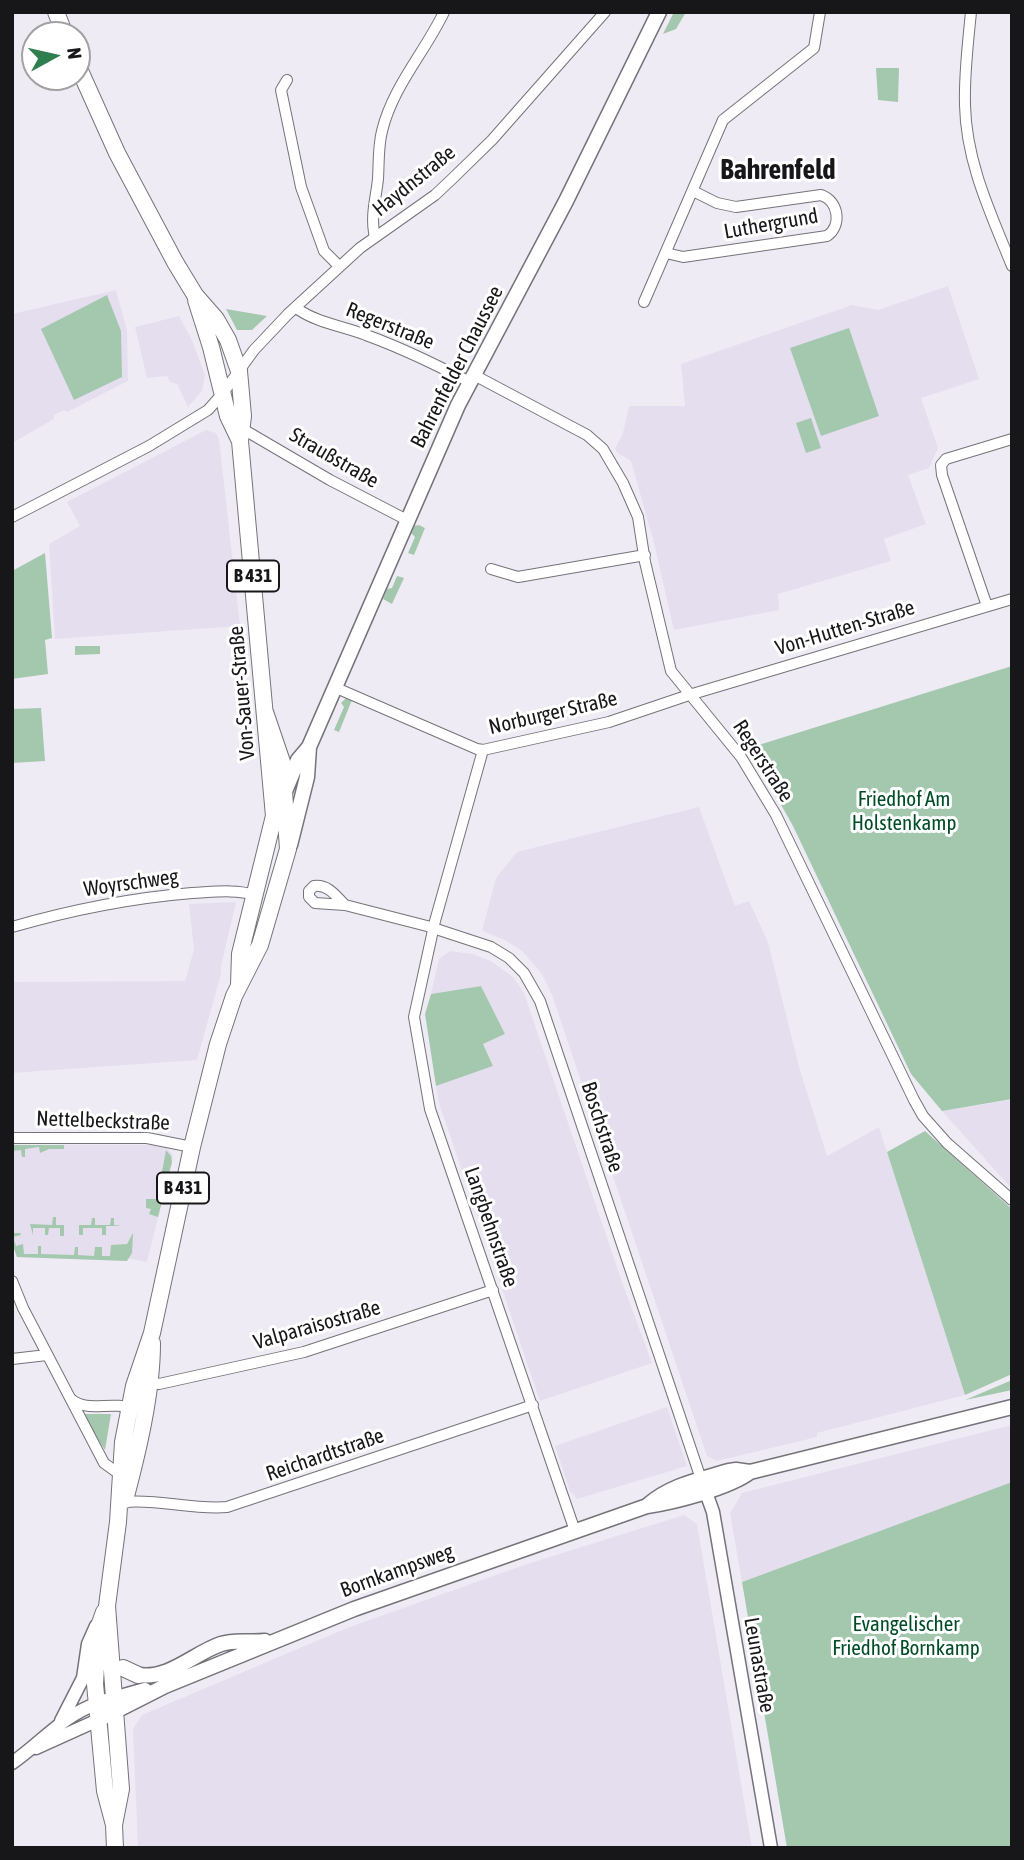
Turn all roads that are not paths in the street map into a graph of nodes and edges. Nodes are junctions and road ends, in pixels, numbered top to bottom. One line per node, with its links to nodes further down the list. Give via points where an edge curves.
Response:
1 (444, 12): 9 (street, via 399,88 383,127 372,225)
2 (605, 12): 9 (street, Haydnstraße, via 472,160 435,195)
3 (659, 12): 18 (main road, Bahrenfelder Chaussee)
4 (820, 12): 8 (street, via 814,48 723,120)
5 (971, 12): 12 (street, via 965,70 970,150)
6 (287, 80): 11 (street, via 281,90 301,187 324,251)
7 (89, 91): 13 (main road, Von-Sauer-Straße / B 431, via 117,153)
8 (692, 191): 10 (street); 10 (street, Luthergrund, via 736,207 821,195 832,202 837,220 827,236 691,257)
9 (376, 237): 11 (street, Haydnstraße)
10 (666, 253): 14 (street)
11 (339, 266): 15 (street, Haydnstraße)
12 (1012, 266)
13 (195, 295): 16 (main road, Von-Sauer-Straße / B 431); 17 (main road, Von-Sauer-Straße / B 431, via 228,340)
14 (644, 302)
15 (296, 308): 17 (street, Haydnstraße); 18 (street, Regerstraße)
16 (211, 347): 17 (main road); 19 (main road, Von-Sauer-Straße / B 431)
17 (239, 371): 19 (street); 20 (main road, Von-Sauer-Straße / B 431)
18 (472, 379): 23 (main road, Bahrenfelder Chaussee); 24 (street, Regerstraße, via 598,443 635,508)
19 (223, 393): 20 (main road); 20 (main road, Von-Sauer-Straße / B 431, via 228,416); 22 (street, via 208,410 169,435)
20 (241, 428): 23 (street, Straußstraße); 30 (main road, Von-Sauer-Straße / B 431)
21 (1012, 439): 27 (street, via 946,459 940,466)
22 (12, 517)
23 (407, 520): 28 (main road, Bahrenfelder Chaussee)
24 (645, 555): 25 (street, via 518,577); 29 (street, Regerstraße, via 667,663)
25 (491, 569)
26 (1012, 598): 27 (street, Von-Hutten-Straße)
27 (987, 606): 29 (street, Von-Hutten-Straße)
28 (334, 687): 31 (main road, Bahrenfelder Chaussee); 32 (street)
29 (689, 695): 32 (street, Norburger Straße, via 609,722); 43 (street, Regerstraße, via 734,747 763,792 923,1116)
30 (265, 712): 33 (main road, Bahrenfelder Chaussee / B 431, via 282,762); 34 (main road, Von-Sauer-Straße / B 431)
31 (309, 747): 33 (main road, Bahrenfelder Chaussee); 35 (main road, Bahrenfelder Chaussee, via 306,785)
32 (482, 750): 39 (street, Norburger Straße)
33 (285, 791): 34 (main road, Bahrenfelder Chaussee); 35 (main road, Bahrenfelder Chaussee / B 431)
34 (274, 816): 36 (main road, Bahrenfelder Chaussee / B 431)
35 (288, 849): 40 (main road, Bahrenfelder Chaussee / B 431, via 260,945)
36 (256, 894): 38 (street, Woyrschweg, via 231,890 155,897); 40 (main road, Bahrenfelder Chaussee / B 431, via 240,954)
37 (345, 905): 39 (street, Boschstraße)
38 (12, 927)
39 (434, 929): 45 (street, Langbehnstraße, via 414,1017 426,1091); 57 (street, Boschstraße, via 491,947 509,958 539,998)
40 (239, 985): 42 (main road, Bahrenfelder Chaussee / B 431, via 218,1044)
41 (12, 1138): 42 (street, Nettelbeckstraße, via 147,1138)
42 (192, 1147): 46 (main road, Bahrenfelder Chaussee / B 431)
43 (1012, 1200)
44 (12, 1281): 47 (street)
45 (493, 1290): 49 (street, Valparaisostraße, via 304,1352 159,1384); 51 (street, Langbehnstraße)
46 (152, 1333): 49 (main road, Bahrenfelder Chaussee / B 431); 52 (main road, Bahrenfelder Chaussee / B 431)
47 (47, 1355): 48 (street); 50 (street)
48 (12, 1359)
49 (149, 1382): 54 (main road, Bahrenfelder Chaussee / B 431)
50 (68, 1396): 52 (street, via 81,1405); 56 (street, via 104,1463)
51 (533, 1405): 58 (street, Reichardtstraße, via 227,1507); 60 (street, Langbehnstraße)
52 (129, 1408): 54 (street, via 136,1412); 56 (main road, Bahrenfelder Chaussee / B 431)
53 (1012, 1408): 57 (main road, Bornkampsweg, via 750,1472 739,1481)
54 (141, 1426): 55 (main road, Bahrenfelder Chaussee / B 431)
55 (135, 1460): 56 (street); 58 (main road, Bahrenfelder Chaussee / B 431)
56 (120, 1472): 59 (main road, Bahrenfelder Chaussee / B 431)
57 (703, 1485): 60 (main road, Bornkampsweg, via 666,1503); 73 (street, Leunastraße, via 715,1525)
58 (125, 1502): 59 (main road, Bahrenfelder Chaussee / B 431)
59 (118, 1522): 61 (main road, Bahrenfelder Chaussee / B 431)
60 (575, 1531): 62 (main road, Bornkampsweg)
61 (104, 1611): 65 (main road, Bahrenfelder Chaussee / B 431); 67 (main road, Bahrenfelder Chaussee / B 431, via 95,1673); 68 (street, via 88,1644 83,1678)
62 (281, 1639): 63 (main road, Bornkampsweg); 64 (main road, via 234,1641)
63 (237, 1656): 64 (main road); 66 (main road, Bornkampsweg)
64 (192, 1660): 65 (main road, via 157,1674)
65 (125, 1666): 66 (main road, Bahrenfelder Chaussee / B 431)
66 (116, 1705): 67 (main road, Bornkampsweg); 71 (main road, B 431, via 121,1789)
67 (97, 1712): 68 (street); 69 (street, via 52,1743); 71 (main road, B 431, via 105,1791)
68 (61, 1721): 69 (street)
69 (33, 1749): 70 (street)
70 (12, 1763)
71 (114, 1825): 72 (main road, B 431)
72 (115, 1848)
73 (771, 1848)

